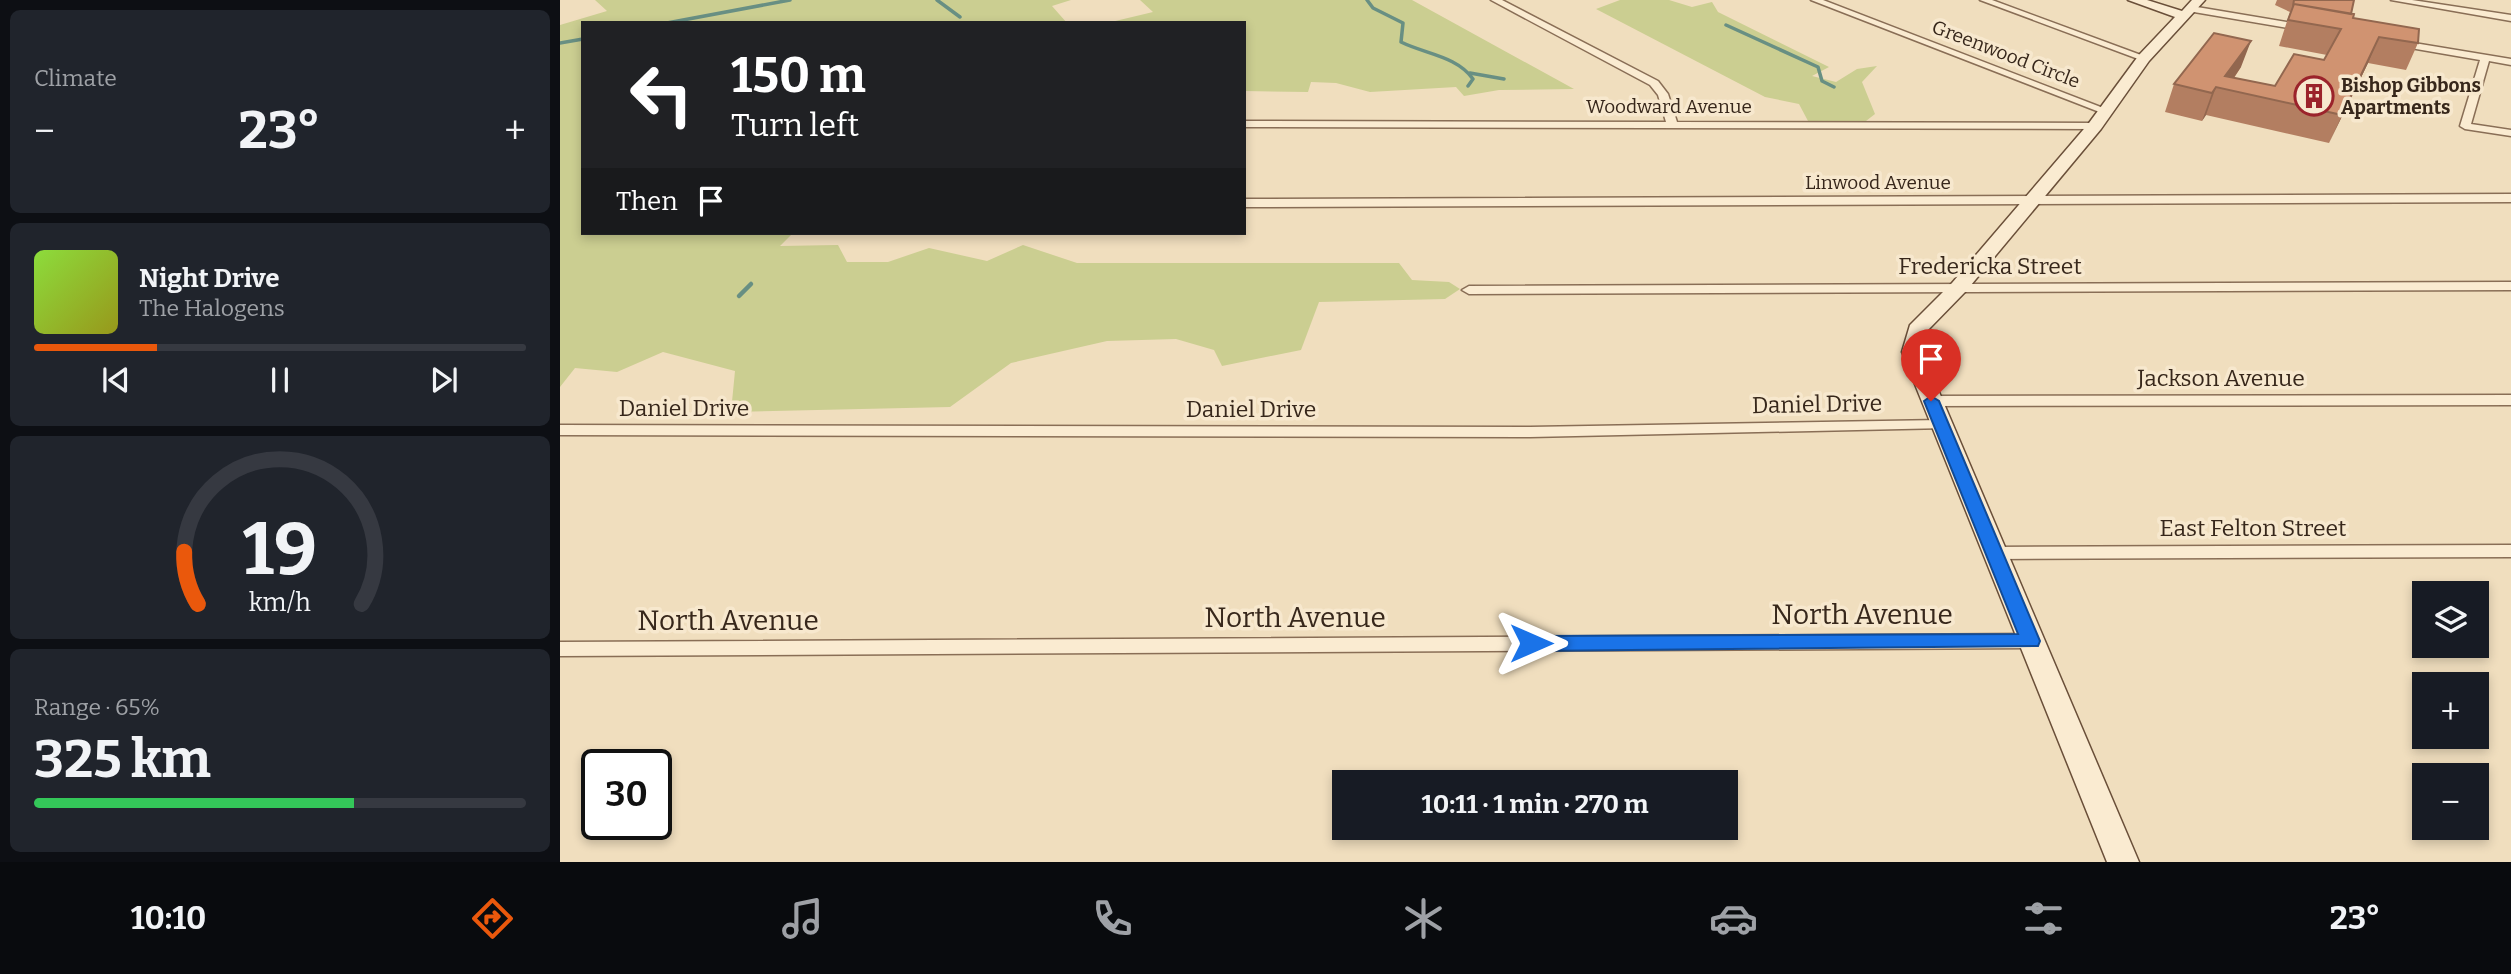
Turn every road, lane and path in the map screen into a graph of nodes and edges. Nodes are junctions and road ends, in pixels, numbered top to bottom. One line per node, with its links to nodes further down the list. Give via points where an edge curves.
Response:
1 (1495, 0): 14 (street, via 1654,83 1663,94)
2 (1815, 0): 13 (street, Greenwood Circle)
3 (1984, 0): 10 (street, Greenwood Circle)
4 (2134, 0): 6 (street)
5 (2395, 0): 7 (street)
6 (2192, 8): 8 (street); 10 (street)
7 (2511, 18)
8 (2311, 29)
9 (2389, 42): 11 (street)
10 (2144, 58): 13 (street)
11 (2485, 58): 12 (street); 16 (street, via 2465,126)
12 (2511, 62)
13 (2100, 118): 14 (street, Woodward Avenue); 18 (street)
14 (1672, 123): 15 (street, Woodward Avenue)
15 (1246, 124)
16 (2511, 133)
17 (2511, 198): 18 (street, Linwood Avenue)
18 (2031, 199): 19 (street, Linwood Avenue); 21 (street)
19 (1246, 203)
20 (2511, 286): 21 (street, Fredericka Street)
21 (1959, 287): 22 (street, Fredericka Street); 24 (street, via 1917,329 1912,352)
22 (1469, 290)
23 (2511, 400): 24 (street, Jackson Avenue)
24 (1931, 401): 25 (street)
25 (1941, 425): 26 (street, Daniel Drive, via 1530,432); 28 (street)
26 (560, 430)
27 (2511, 551): 28 (street, East Felton Street)
28 (1995, 553): 29 (street)
29 (2031, 641): 30 (street, North Avenue); 31 (street)
30 (560, 649)
31 (2123, 862)

